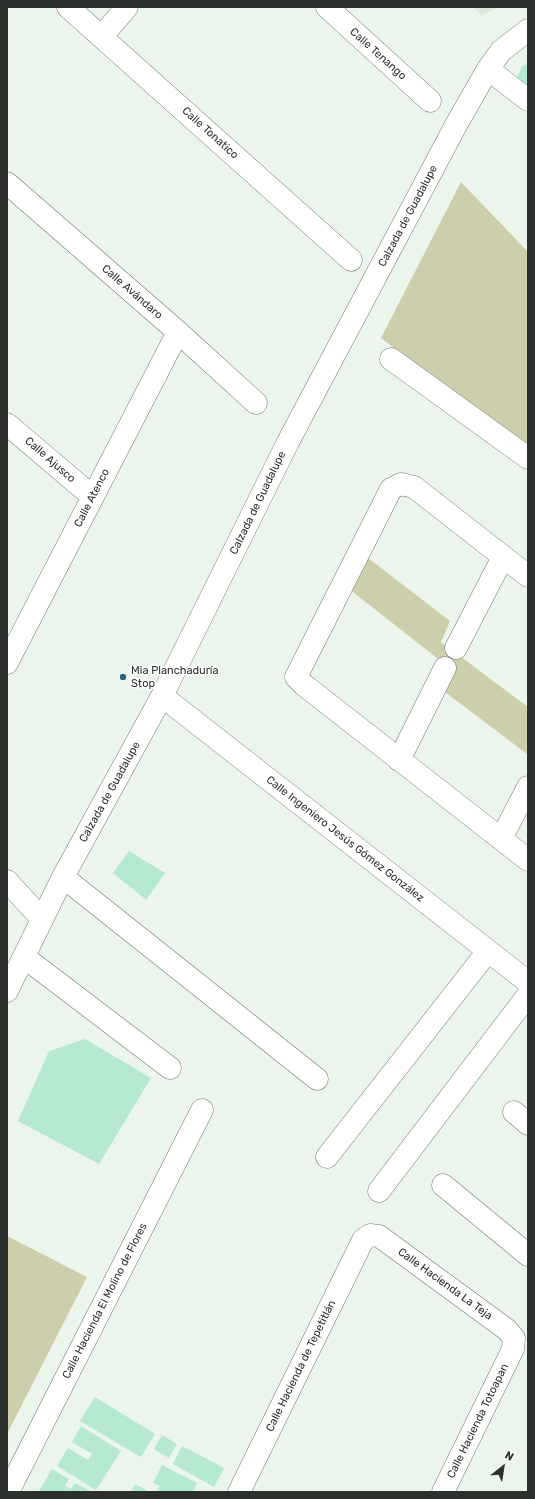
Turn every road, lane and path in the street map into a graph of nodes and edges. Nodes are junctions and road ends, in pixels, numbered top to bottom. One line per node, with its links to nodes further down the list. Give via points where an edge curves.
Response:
1 (68, 7): 5 (street, Calle Tonatico)
2 (127, 7): 5 (street)
3 (327, 7): 8 (street, Calle Tenango)
4 (528, 30): 6 (street, Calzada de Guadalupe, via 501,51)
5 (102, 36): 10 (street, Calle Tonatico)
6 (488, 69): 7 (street); 22 (street, Calzada de Guadalupe, via 288,442)
7 (528, 100)
8 (430, 101)
9 (7, 183): 11 (street, Calle Avándaro)
10 (351, 260)
11 (178, 332): 13 (street, Calle Avándaro); 16 (street, Calle Atenco)
12 (391, 359): 15 (street)
13 (256, 403)
14 (7, 424): 16 (street, Calle Ajusco)
15 (528, 458)
16 (92, 497): 20 (street, Calle Atenco)
17 (503, 558): 18 (street); 19 (street); 23 (street, via 414,487 401,484 391,489 296,677)
18 (528, 576)
19 (456, 648)
20 (7, 663)
21 (445, 668): 23 (street)
22 (162, 696): 27 (street, Calzada de Guadalupe); 30 (street, Calle Ingeniero Jesús Gómez González)
23 (399, 760): 25 (street)
24 (528, 787): 25 (street)
25 (501, 839): 26 (street)
26 (528, 860)
27 (63, 877): 29 (street, Calzada de Guadalupe); 36 (street)
28 (7, 881): 29 (street)
29 (42, 919): 31 (street, Calzada de Guadalupe)
30 (488, 951): 32 (street, Calle Ingeniero Jesús Gómez González); 38 (street)
31 (24, 957): 33 (street, Calzada de Guadalupe); 35 (street)
32 (528, 982)
33 (7, 991)
34 (528, 995): 40 (street)
35 (170, 1068)
36 (317, 1079)
37 (202, 1110): 44 (street, Calle Hacienda El Molino de Flores)
38 (327, 1157)
39 (443, 1185): 42 (street)
40 (380, 1191)
41 (363, 1240): 43 (street, Calle Hacienda La Teja, via 370,1235 379,1236 506,1329 514,1338); 45 (street, Calle Hacienda de Tepetitlán)
42 (528, 1255)
43 (513, 1349): 46 (street, Calle Hacienda Totoapan)
44 (8, 1492)
45 (239, 1492)
46 (443, 1492)

